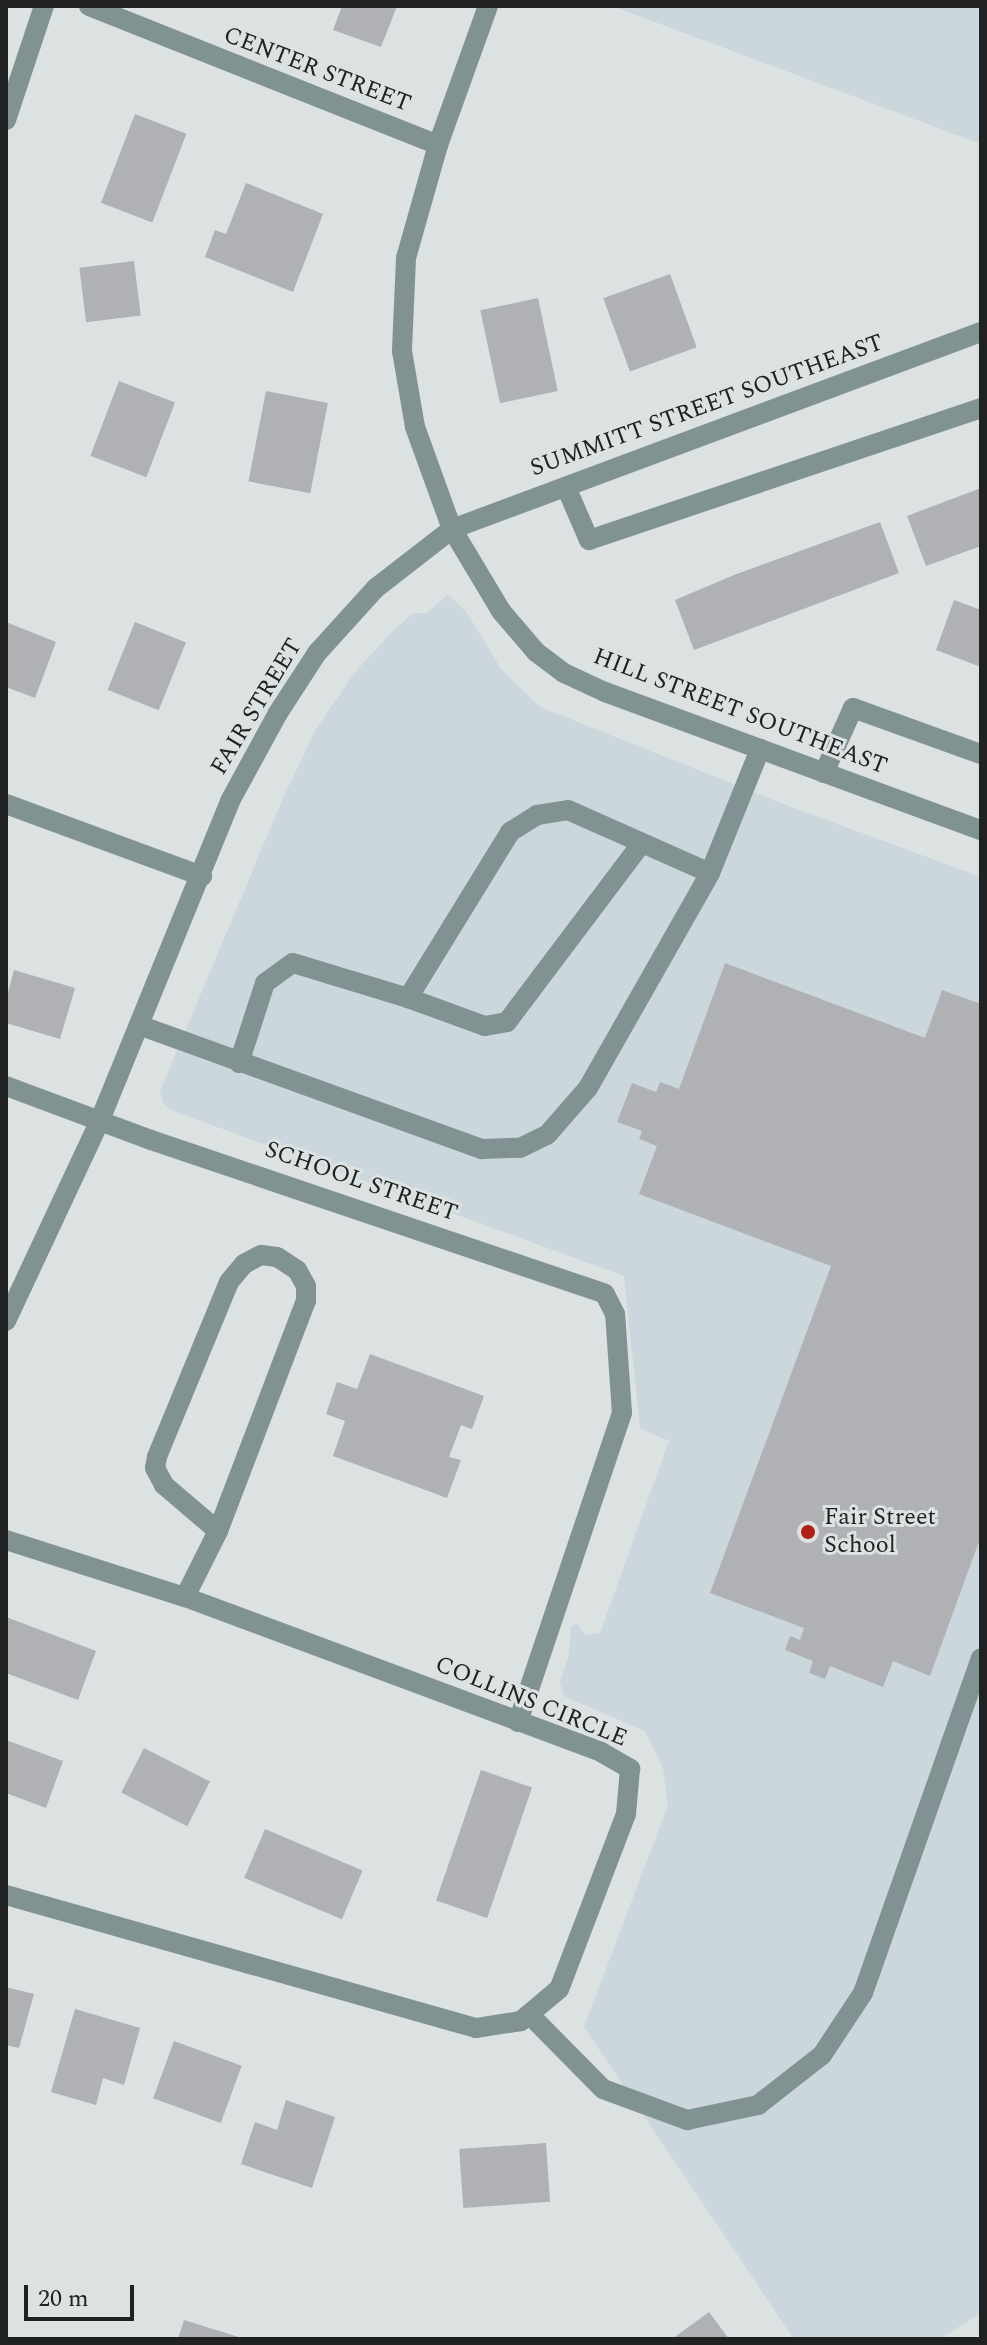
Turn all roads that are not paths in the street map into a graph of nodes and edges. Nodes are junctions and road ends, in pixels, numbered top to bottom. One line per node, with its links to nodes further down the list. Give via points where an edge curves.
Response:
1 (44, 6): 4 (street)
2 (89, 6): 5 (street, CENTER STREET)
3 (488, 6): 5 (street)
4 (6, 120)
5 (438, 145): 9 (street, via 406,258 402,351 415,427)
6 (981, 332): 8 (street, SUMMITT STREET SOUTHEAST)
7 (981, 408): 8 (street, via 589,540)
8 (566, 487): 9 (street, SUMMITT STREET SOUTHEAST)
9 (452, 529): 10 (street, HILL STREET SOUTHEAST, via 501,611 536,652 564,673); 17 (street, FAIR STREET, via 376,588 317,653 230,801)
10 (760, 749): 12 (street, HILL STREET SOUTHEAST); 16 (street)
11 (981, 754): 12 (street, via 853,708)
12 (824, 773): 14 (street, HILL STREET SOUTHEAST)
13 (6, 804): 17 (street)
14 (981, 830)
15 (642, 843): 16 (street); 18 (street, via 507,1022 485,1026); 18 (street, via 568,810 537,815 510,832)
16 (710, 873): 20 (street, via 588,1088 547,1135 520,1148 482,1149)
17 (202, 876): 19 (street, FAIR STREET)
18 (408, 998): 20 (street, via 293,963 265,983)
19 (139, 1025): 20 (street); 22 (street, FAIR STREET)
20 (239, 1063)
21 (6, 1086): 22 (street, SCHOOL STREET)
22 (100, 1120): 23 (street, FAIR STREET); 28 (street, SCHOOL STREET, via 605,1294 615,1314 622,1413)
23 (6, 1321)
24 (218, 1531): 24 (street, via 306,1301 306,1286 297,1270 277,1257 261,1255 244,1264 229,1282 157,1457 155,1468 164,1485); 26 (street)
25 (6, 1540): 26 (street, COLLINS CIRCLE)
26 (185, 1597): 28 (street, COLLINS CIRCLE)
27 (981, 1658): 30 (street, via 863,1993 822,2055 758,2105 687,2120 603,2089)
28 (518, 1722): 30 (street, COLLINS CIRCLE, via 601,1752 630,1769 626,1814 559,1989)
29 (6, 1895): 30 (street, COLLINS CIRCLE, via 476,2028 521,2021)
30 (529, 2014)

